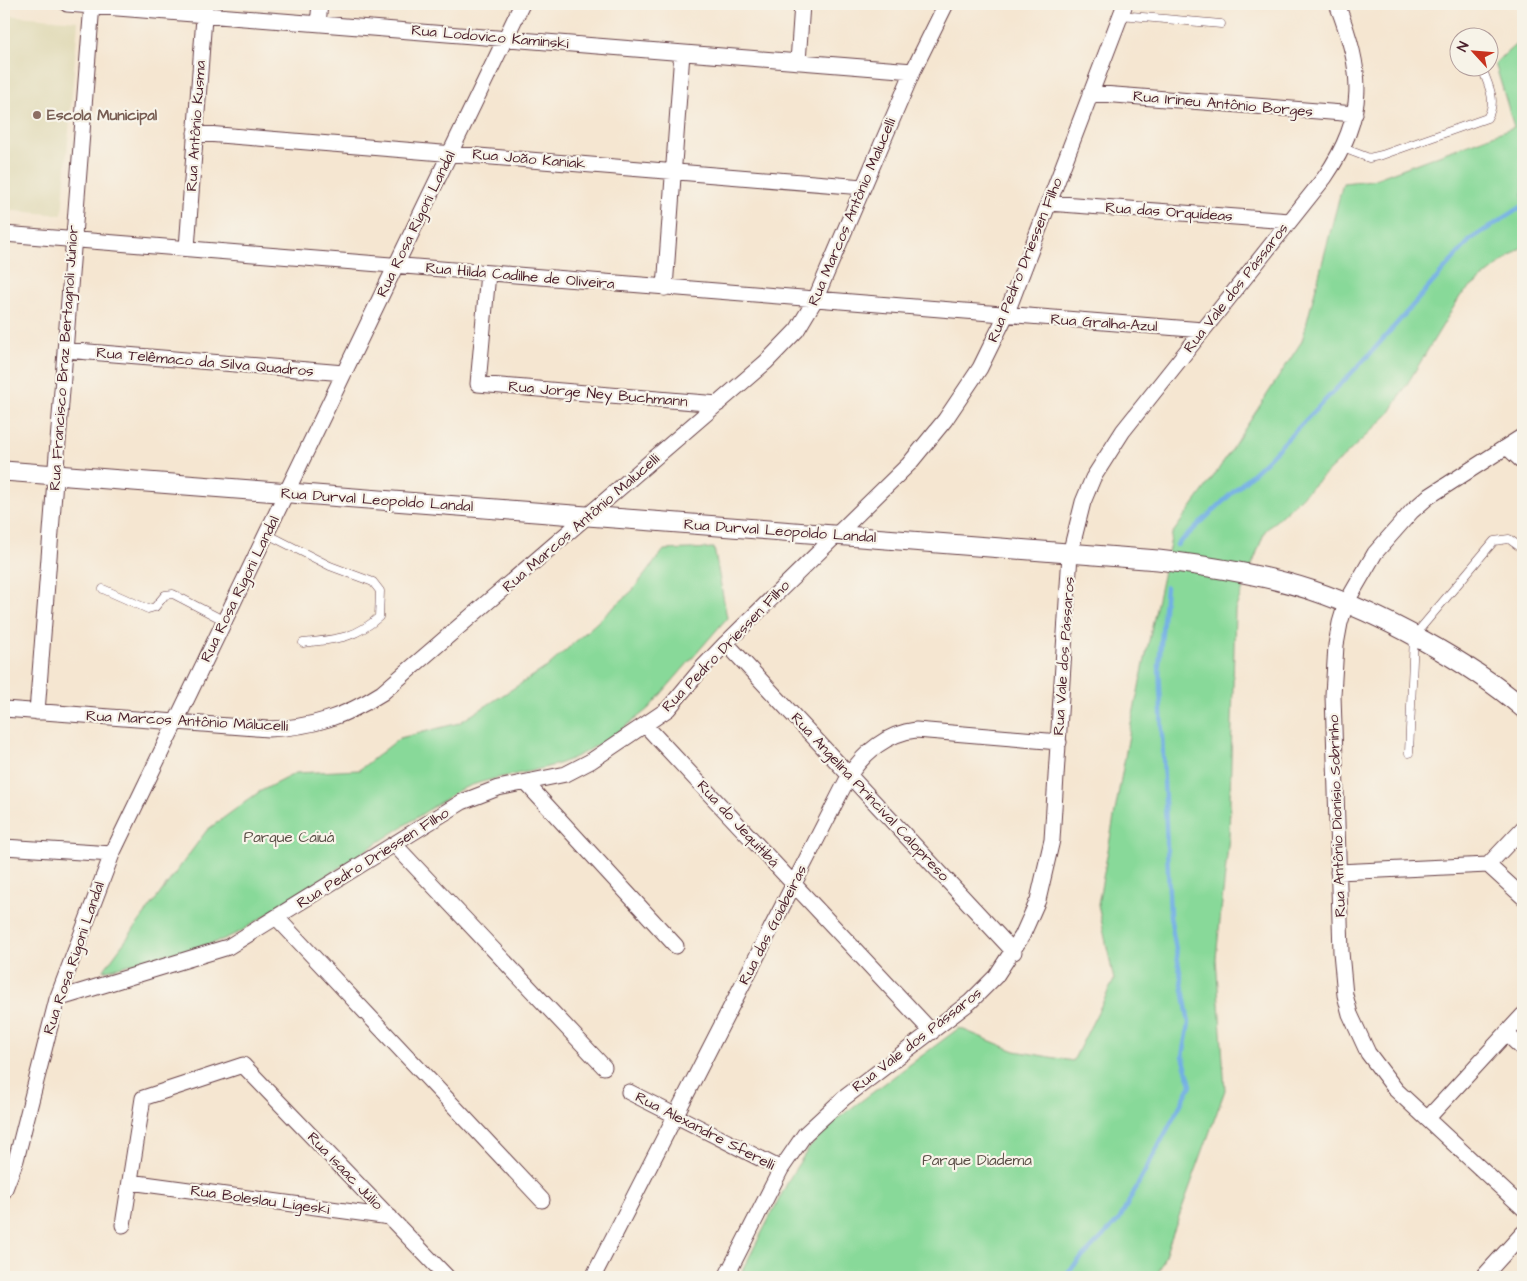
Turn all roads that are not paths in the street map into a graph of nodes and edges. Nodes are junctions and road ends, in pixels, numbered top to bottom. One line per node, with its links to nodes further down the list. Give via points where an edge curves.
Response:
1 (67, 4): 7 (street, Rua Lodovico Kaminski)
2 (320, 4): 10 (street)
3 (522, 4): 12 (street, Rua Rosa Rigoni Landal)
4 (802, 4): 14 (street)
5 (946, 4): 15 (street, Rua Marcos Antônio Malucelli)
6 (1337, 4): 18 (street, Rua Vale dos Pássaros, via 1356,64)
7 (92, 5): 8 (street, Rua Lodovico Kaminski); 27 (street, Rua Francisco Braz Bertagnoli Júnior)
8 (205, 9): 10 (street, Rua Lodovico Kaminski); 19 (street, Rua Antônio Kusma)
9 (1123, 9): 11 (lane); 17 (street, Rua Pedro Driessen Filho)
10 (318, 24): 12 (street, Rua Lodovico Kaminski)
11 (1221, 24)
12 (506, 39): 13 (street, Rua Lodovico Kaminski); 21 (street, Rua Rosa Rigoni Landal)
13 (682, 53): 14 (street, Rua Lodovico Kaminski); 22 (street)
14 (798, 62): 15 (street, Rua Lodovico Kaminski)
15 (913, 71): 23 (street, Rua Marcos Antônio Malucelli)
16 (1486, 78): 20 (lane, via 1493,97 1493,109 1488,118 1369,158)
17 (1090, 92): 18 (street, Rua Irineu Antônio Borges); 24 (street, Rua Pedro Driessen Filho)
18 (1356, 114): 20 (street, Rua Vale dos Pássaros)
19 (195, 133): 21 (street, Rua João Kaniak); 28 (street, Rua Antônio Kusma)
20 (1343, 148): 25 (street, Rua Vale dos Pássaros)
21 (451, 152): 22 (street, Rua João Kaniak); 29 (street, Rua Rosa Rigoni Landal)
22 (674, 170): 23 (street, Rua João Kaniak); 31 (street)
23 (863, 187): 32 (street, Rua Marcos Antônio Malucelli)
24 (1048, 203): 25 (street, Rua das Orquídeas); 33 (street, Rua Pedro Driessen Filho)
25 (1290, 221): 34 (street, Rua Vale dos Pássaros)
26 (4, 234): 27 (street, Rua Hilda Cadilhe de Oliveira)
27 (74, 239): 28 (street, Rua Hilda Cadilhe de Oliveira); 35 (street, Rua Francisco Braz Bertagnoli Júnior)
28 (187, 248): 29 (street, Rua Hilda Cadilhe de Oliveira)
29 (396, 266): 30 (street, Rua Hilda Cadilhe de Oliveira); 36 (street, Rua Rosa Rigoni Landal)
30 (488, 273): 31 (street, Rua Hilda Cadilhe de Oliveira); 37 (street, Rua Jorge Ney Buchmann, via 478,384)
31 (665, 288): 32 (street, Rua Hilda Cadilhe de Oliveira)
32 (815, 300): 33 (street, Rua Hilda Cadilhe de Oliveira); 37 (street, Rua Marcos Antônio Malucelli, via 782,347)
33 (1006, 315): 34 (street, Rua Gralha-Azul); 46 (street, Rua Pedro Driessen Filho, via 980,368 945,420 909,464)
34 (1203, 330): 48 (street, Rua Vale dos Pássaros, via 1106,455 1083,502)
35 (65, 350): 36 (street, Rua Telêmaco da Silva Quadros); 42 (street, Rua Francisco Braz Bertagnoli Júnior)
36 (344, 373): 43 (street, Rua Rosa Rigoni Landal)
37 (718, 404): 44 (street, Rua Marcos Antônio Malucelli)
38 (1523, 436): 39 (street, Rua Antônio Dionísio Sobrinho)
39 (1507, 447): 40 (street); 50 (street, Rua Antônio Dionísio Sobrinho, via 1442,487 1412,511 1375,553)
40 (1523, 462)
41 (4, 471): 42 (street, Rua Durval Leopoldo Landal)
42 (56, 475): 43 (street, Rua Durval Leopoldo Landal); 57 (street, Rua Francisco Braz Bertagnoli Júnior)
43 (287, 493): 44 (street, Rua Durval Leopoldo Landal); 45 (street, Rua Rosa Rigoni Landal)
44 (588, 516): 46 (street, Rua Durval Leopoldo Landal); 58 (street, Rua Marcos Antônio Malucelli, via 400,680 362,706 323,722 290,728)
45 (267, 534): 51 (street, Rua Rosa Rigoni Landal); 53 (lane, via 330,566 373,582 380,591 379,617 369,626 351,636)
46 (835, 536): 48 (street, Rua Durval Leopoldo Landal); 54 (street, Rua Pedro Driessen Filho)
47 (1523, 550): 52 (lane, via 1509,538 1494,541)
48 (1070, 554): 50 (street, Rua Durval Leopoldo Landal, via 1158,560 1230,570 1294,585); 60 (street, Rua Vale dos Pássaros)
49 (103, 589): 51 (lane, via 148,609 155,607 165,595 173,594)
50 (1346, 603): 52 (street, Rua Durval Leopoldo Landal); 69 (street, Rua Antônio Dionísio Sobrinho, via 1334,668)
51 (225, 621): 58 (street, Rua Rosa Rigoni Landal)
52 (1414, 636): 55 (street, Rua Durval Leopoldo Landal, via 1464,665); 61 (lane)
53 (303, 643)
54 (726, 643): 59 (street, Rua Pedro Driessen Filho, via 673,704); 62 (street, Rua Angelina Princival Calopreso)
55 (1523, 708)
56 (4, 709): 57 (street, Rua Marcos Antônio Malucelli)
57 (37, 712): 58 (street, Rua Marcos Antônio Malucelli)
58 (176, 723): 67 (street, Rua Rosa Rigoni Landal)
59 (646, 726): 63 (street, Rua Pedro Driessen Filho, via 578,769); 70 (street, Rua do Jequitibá)
60 (1059, 742): 62 (street, Rua das Goiabeiras, via 927,730 904,731 864,756); 74 (street, Rua Vale dos Pássaros, via 1050,857 1038,900)
61 (1409, 753)
62 (849, 776): 70 (street, Rua das Goiabeiras); 74 (street, Rua Angelina Princival Calopreso)
63 (526, 783): 65 (street, Rua Pedro Driessen Filho, via 498,788 468,799); 73 (street)
64 (1523, 828): 68 (street)
65 (394, 844): 72 (street, Rua Pedro Driessen Filho); 80 (street)
66 (4, 847): 67 (street)
67 (112, 854): 75 (street, Rua Rosa Rigoni Landal)
68 (1488, 865): 69 (street); 71 (street)
69 (1338, 872): 83 (street, Rua Antônio Dionísio Sobrinho, via 1342,973 1350,1014 1358,1035 1382,1073)
70 (794, 884): 77 (street, Rua do Jequitibá); 82 (street, Rua das Goiabeiras)
71 (1523, 897)
72 (277, 918): 75 (street, Rua Pedro Driessen Filho, via 216,952); 87 (street)
73 (676, 946)
74 (1014, 952): 77 (street, Rua Vale dos Pássaros, via 985,988)
75 (57, 999): 86 (street, Rua Rosa Rigoni Landal, via 16,1160)
76 (1523, 1015): 78 (street)
77 (932, 1032): 84 (street, Rua Vale dos Pássaros, via 821,1118 805,1134)
78 (1506, 1033): 79 (street); 83 (street)
79 (1523, 1049)
80 (604, 1067)
81 (629, 1092): 82 (street, Rua Alexandre Sferelli)
82 (675, 1116): 84 (street, Rua Alexandre Sferelli); 93 (street, Rua das Goiabeiras)
83 (1427, 1119): 88 (street, Rua Antônio Dionísio Sobrinho)
84 (781, 1169): 94 (street, Rua Vale dos Pássaros)
85 (130, 1182): 89 (street, Rua Boleslau Ligeski); 89 (street, Rua Isaac Júlio, via 143,1098 244,1065); 90 (street)
86 (4, 1191)
87 (542, 1200)
88 (1523, 1208)
89 (390, 1217): 92 (street, Rua Isaac Júlio)
90 (123, 1225)
91 (1523, 1233): 95 (street)
92 (447, 1277)
93 (593, 1277)
94 (726, 1277)
95 (1483, 1277)

